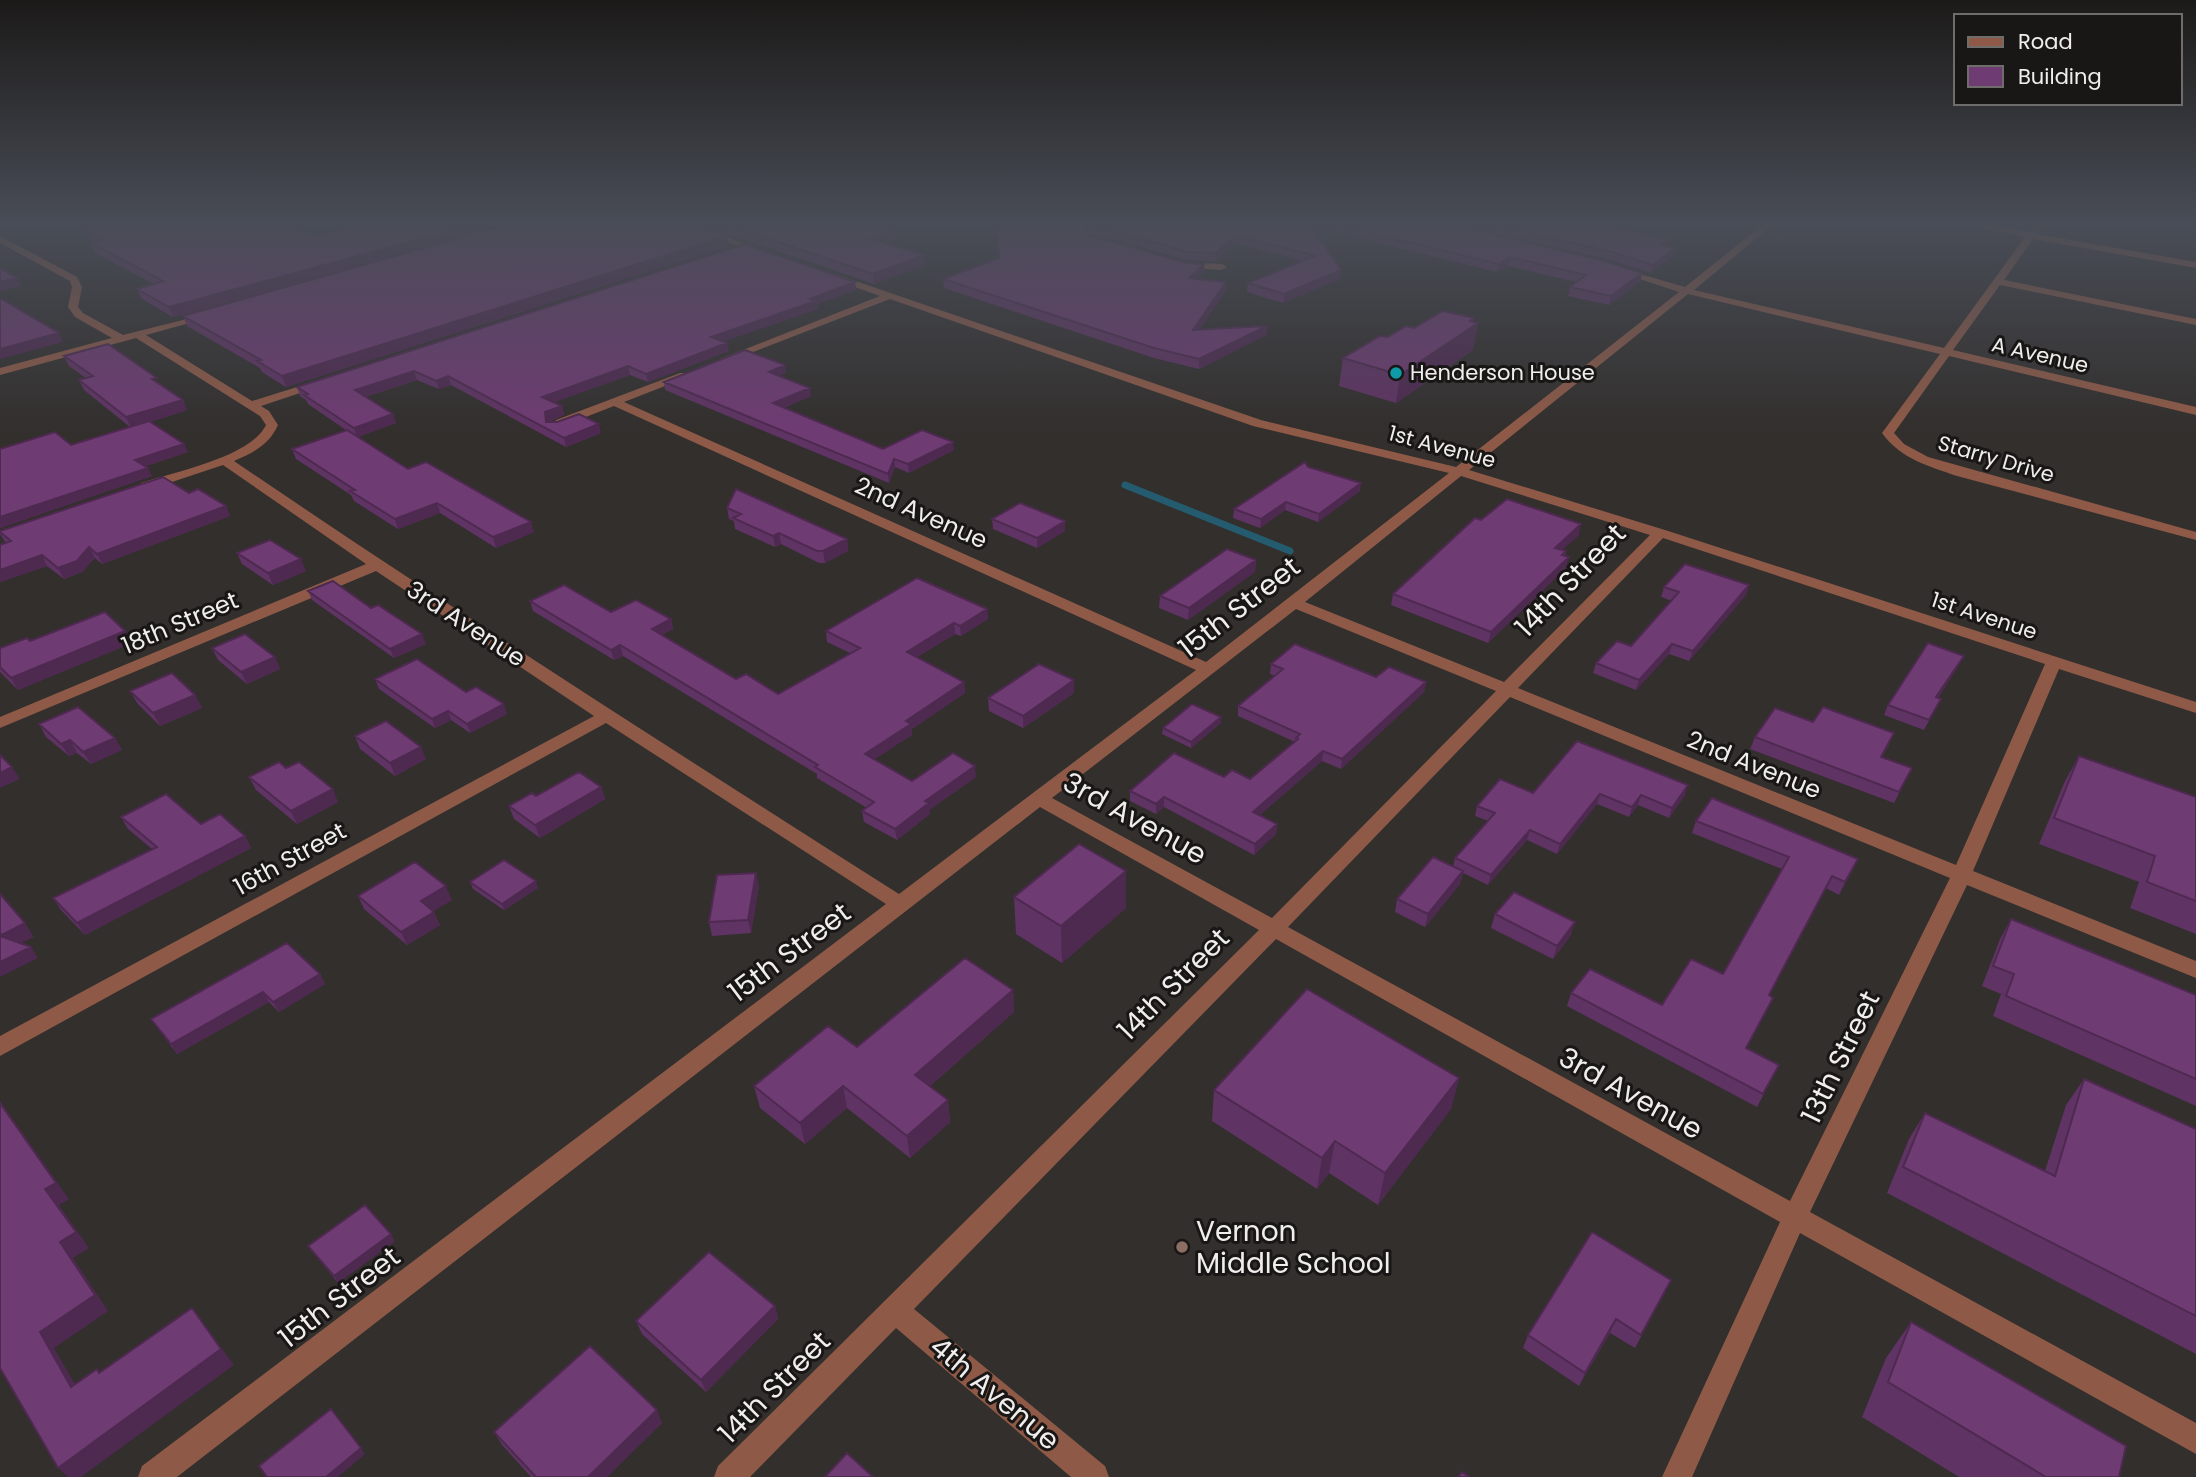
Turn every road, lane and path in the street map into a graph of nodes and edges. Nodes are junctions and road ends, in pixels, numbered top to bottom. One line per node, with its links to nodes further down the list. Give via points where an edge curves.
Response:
1 (76, 292): 10 (street, via 73,307 79,315)
2 (877, 292): 7 (street, 1st Avenue)
3 (1686, 292): 21 (street, 15th Street)
4 (1691, 292): 11 (street, A Avenue)
5 (1991, 292): 11 (street)
6 (2048, 292): 9 (street)
7 (889, 296): 12 (street); 21 (street, 1st Avenue, via 1257,423)
8 (220, 311): 10 (street)
9 (2196, 322)
10 (129, 336): 13 (street); 17 (street)
11 (1946, 352): 18 (street, A Avenue); 24 (street, Starry Drive, via 1888,433 1900,447 1962,474)
12 (718, 362)
13 (0, 372)
14 (692, 372): 16 (street)
15 (336, 378): 17 (street)
16 (614, 402): 19 (street); 28 (street, 2nd Avenue)
17 (252, 405): 20 (street, via 272,425 268,437)
18 (2196, 411)
19 (554, 426)
20 (225, 460): 22 (street); 25 (street, 3rd Avenue)
21 (1460, 472): 23 (street, 1st Avenue); 26 (street, 15th Street)
22 (138, 489)
23 (1660, 533): 27 (street, 1st Avenue); 29 (street, 14th Street)
24 (2196, 536)
25 (377, 565): 31 (street, 3rd Avenue); 32 (street, 18th Street)
26 (1294, 604): 28 (street, 15th Street); 29 (street, 2nd Avenue)
27 (2054, 661): 30 (street, 1st Avenue); 34 (street, 13th Street)
28 (1208, 669): 33 (street, 15th Street)
29 (1507, 690): 34 (street, 2nd Avenue); 36 (street, 14th Street)
30 (2196, 708)
31 (606, 716): 35 (street, 3rd Avenue); 38 (street, 16th Street)
32 (0, 723)
33 (1038, 798): 35 (street, 15th Street); 36 (street, 3rd Avenue)
34 (1961, 876): 37 (street, 2nd Avenue); 39 (street, 13th Street)
35 (900, 904): 42 (street, 15th Street)
36 (1273, 929): 39 (street, 3rd Avenue); 40 (street, 14th Street)
37 (2196, 970)
38 (0, 1048)
39 (1795, 1217): 41 (street, 3rd Avenue); 45 (street, 13th Street)
40 (895, 1310): 43 (street, 14th Street); 44 (street, 4th Avenue)
41 (2196, 1439)
42 (153, 1477)
43 (729, 1477)
44 (1094, 1477)
45 (1677, 1477)

